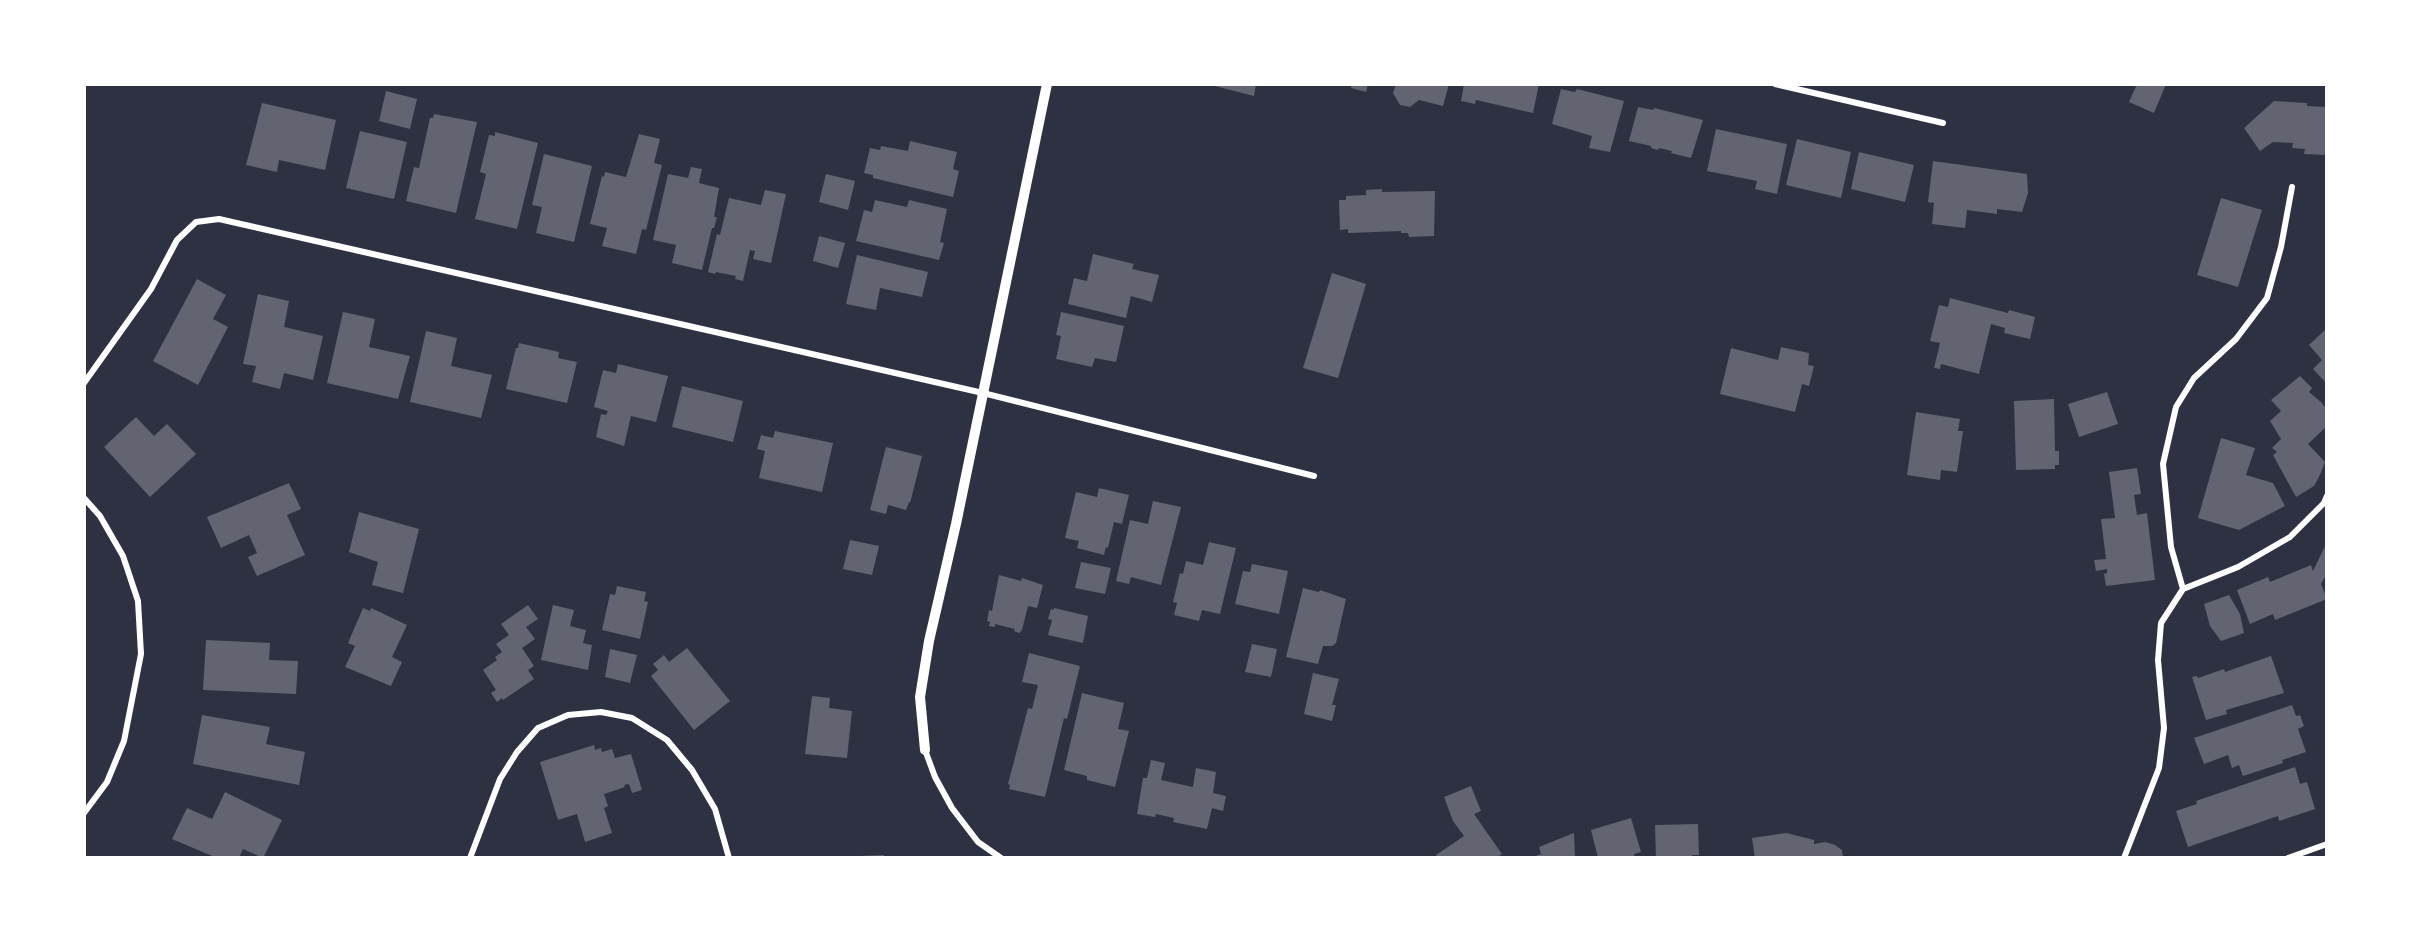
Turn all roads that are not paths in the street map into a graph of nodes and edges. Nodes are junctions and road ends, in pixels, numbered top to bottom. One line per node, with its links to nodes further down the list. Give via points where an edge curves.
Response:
1 (1047, 84): 6 (street)
2 (1775, 84): 3 (street)
3 (1943, 123)
4 (2292, 187): 10 (street, via 2267,298 2236,339 2194,378 2176,407 2163,464 2171,547)
5 (84, 383): 6 (street, via 151,289 177,240 196,222 219,219)
6 (983, 393): 7 (street); 11 (street, via 929,641 920,697)
7 (1314, 476)
8 (2327, 496): 10 (street, via 2290,537 2238,567)
9 (84, 498): 12 (street, via 100,516 123,556 138,601 141,654 124,741 106,782)
10 (2183, 589): 17 (street, via 2161,623 2158,660 2164,728 2158,768)
11 (925, 750): 16 (street, via 952,808 978,842)
12 (84, 813)
13 (2327, 844): 18 (street)
14 (470, 858): 15 (street, via 500,779 538,728 568,715 601,712 632,718 667,740 692,770 715,809)
15 (729, 858)
16 (1000, 858)
17 (2124, 858)
18 (2288, 858)

